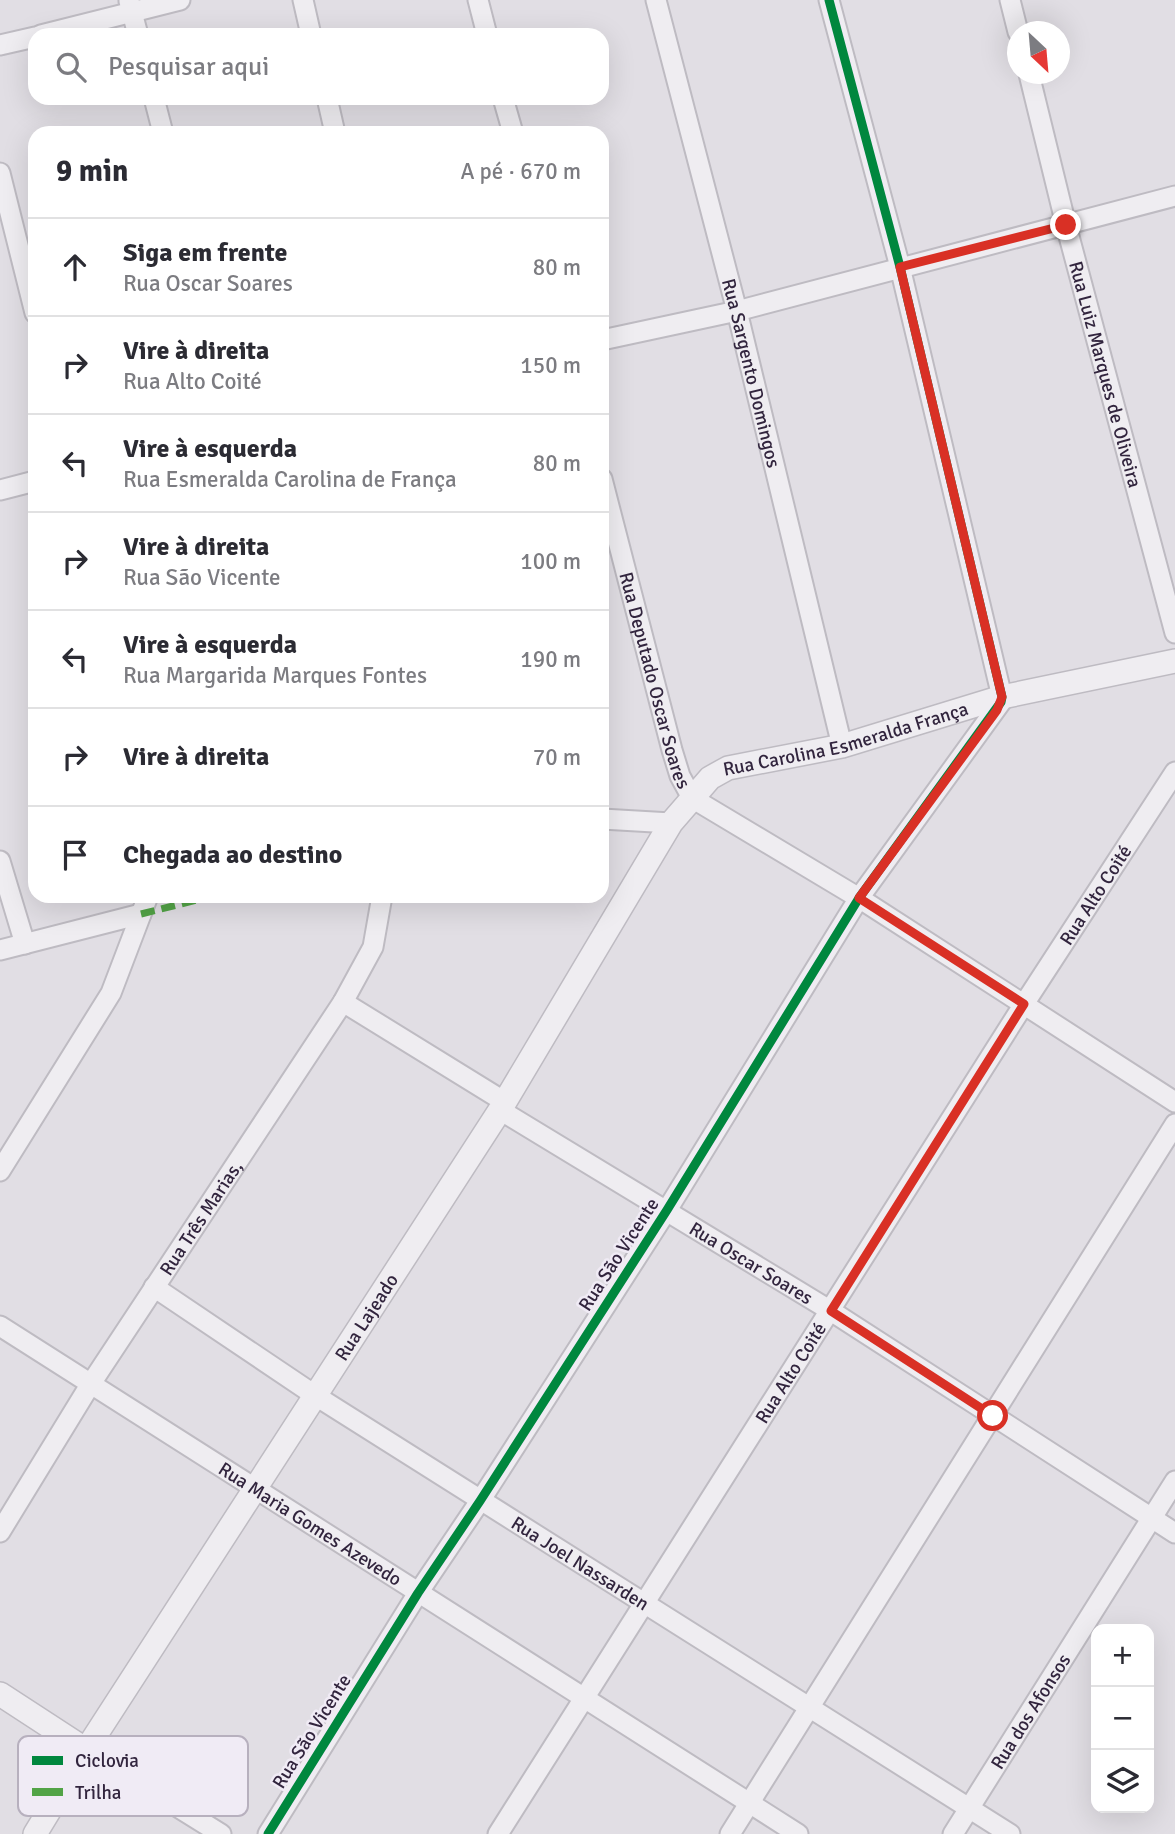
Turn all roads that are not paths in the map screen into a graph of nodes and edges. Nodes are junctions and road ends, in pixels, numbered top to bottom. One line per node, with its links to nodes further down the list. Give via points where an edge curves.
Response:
1 (180, 0): 7 (street)
2 (303, 0): 11 (street)
3 (478, 0): 12 (street)
4 (656, 0): 27 (street, Rua Sargento Domingos)
5 (829, 0): 25 (street)
6 (1010, 0): 8 (street)
7 (131, 6): 9 (street); 10 (street)
8 (1015, 21)
9 (63, 28)
10 (136, 28)
11 (309, 28)
12 (485, 28)
13 (28, 39): 14 (street)
14 (0, 45)
15 (1031, 84): 24 (street, Rua Luiz Marques de Oliveira)
16 (157, 105): 19 (street)
17 (329, 105): 20 (street)
18 (505, 105): 21 (street)
19 (161, 126)
20 (333, 126)
21 (511, 126)
22 (0, 173): 26 (street)
23 (1175, 196): 24 (street)
24 (1066, 225): 25 (street); 32 (street, Rua Luiz Marques de Oliveira)
25 (900, 267): 27 (street); 34 (street)
26 (28, 285)
27 (737, 311): 28 (street); 35 (street, Rua Sargento Domingos)
28 (609, 338)
29 (28, 483): 30 (street)
30 (0, 490)
31 (609, 506): 37 (street, Rua Deputado Oscar Soares, via 671,750)
32 (1175, 633)
33 (1175, 661): 34 (street, Rua Carolina Esmeralda França)
34 (1002, 697): 35 (street, Rua Carolina Esmeralda França); 41 (street, Rua São Vicente)
35 (842, 746): 37 (street, Rua Carolina Esmeralda França, via 728,768 710,778)
36 (1175, 772): 47 (street, Rua Alto Coité)
37 (692, 798): 39 (street, Rua Lajeado); 41 (street)
38 (609, 819): 39 (street)
39 (671, 823): 49 (street, Rua Lajeado)
40 (0, 860): 44 (street)
41 (859, 898): 47 (street); 52 (street, Rua São Vicente)
42 (381, 903): 46 (street, Rua Três Marias,, via 373,947)
43 (144, 905): 44 (street); 51 (street, via 111,993)
44 (25, 944): 45 (street)
45 (0, 950)
46 (343, 1002): 49 (street, Rua Oscar Soares); 53 (street, Rua Três Marias,)
47 (1024, 1004): 48 (street); 54 (street, Rua Alto Coité)
48 (1175, 1102)
49 (503, 1106): 52 (street, Rua Oscar Soares); 57 (street, Rua Lajeado)
50 (1175, 1124): 58 (street)
51 (0, 1171)
52 (667, 1210): 54 (street, Rua Oscar Soares); 61 (street, Rua São Vicente)
53 (154, 1287): 56 (street, Rua Três Marias,); 57 (street, Rua Joel Nassarden)
54 (831, 1311): 58 (street, Rua Oscar Soares); 66 (street, Rua Alto Coité)
55 (0, 1326): 56 (street, Rua Maria Gomes Azevedo)
56 (90, 1385): 60 (street, Rua Maria Gomes Azevedo); 63 (street, Rua Três Marias,)
57 (316, 1396): 60 (street, Rua Lajeado); 61 (street, Rua Joel Nassarden)
58 (993, 1416): 62 (street, Rua Oscar Soares); 69 (street)
59 (1175, 1481): 62 (street, Rua dos Afonsos)
60 (256, 1488): 65 (street, Rua Maria Gomes Azevedo); 71 (street, Rua Lajeado)
61 (480, 1501): 65 (street, Rua São Vicente); 66 (street, Rua Joel Nassarden)
62 (1151, 1518): 64 (street, Rua Oscar Soares); 73 (street, Rua dos Afonsos)
63 (0, 1532)
64 (1175, 1533)
65 (418, 1593): 68 (street, Rua Maria Gomes Azevedo); 78 (street, Rua São Vicente)
66 (646, 1604): 68 (street, Rua Alto Coité); 69 (street, Rua Joel Nassarden)
67 (0, 1694): 70 (street)
68 (585, 1699): 72 (street, Rua Maria Gomes Azevedo); 79 (street, Rua Alto Coité)
69 (809, 1708): 72 (street); 73 (street, Rua Joel Nassarden)
70 (66, 1736)
71 (94, 1736)
72 (750, 1804): 80 (street); 81 (street, Rua Maria Gomes Azevedo)
73 (969, 1809): 82 (street, Rua dos Afonsos); 83 (street, Rua Joel Nassarden)
74 (46, 1816): 76 (street, Rua Lajeado)
75 (192, 1816): 77 (street)
76 (35, 1834)
77 (221, 1834)
78 (268, 1834)
79 (498, 1834)
80 (730, 1834)
81 (797, 1834)
82 (953, 1834)
83 (1010, 1834)

